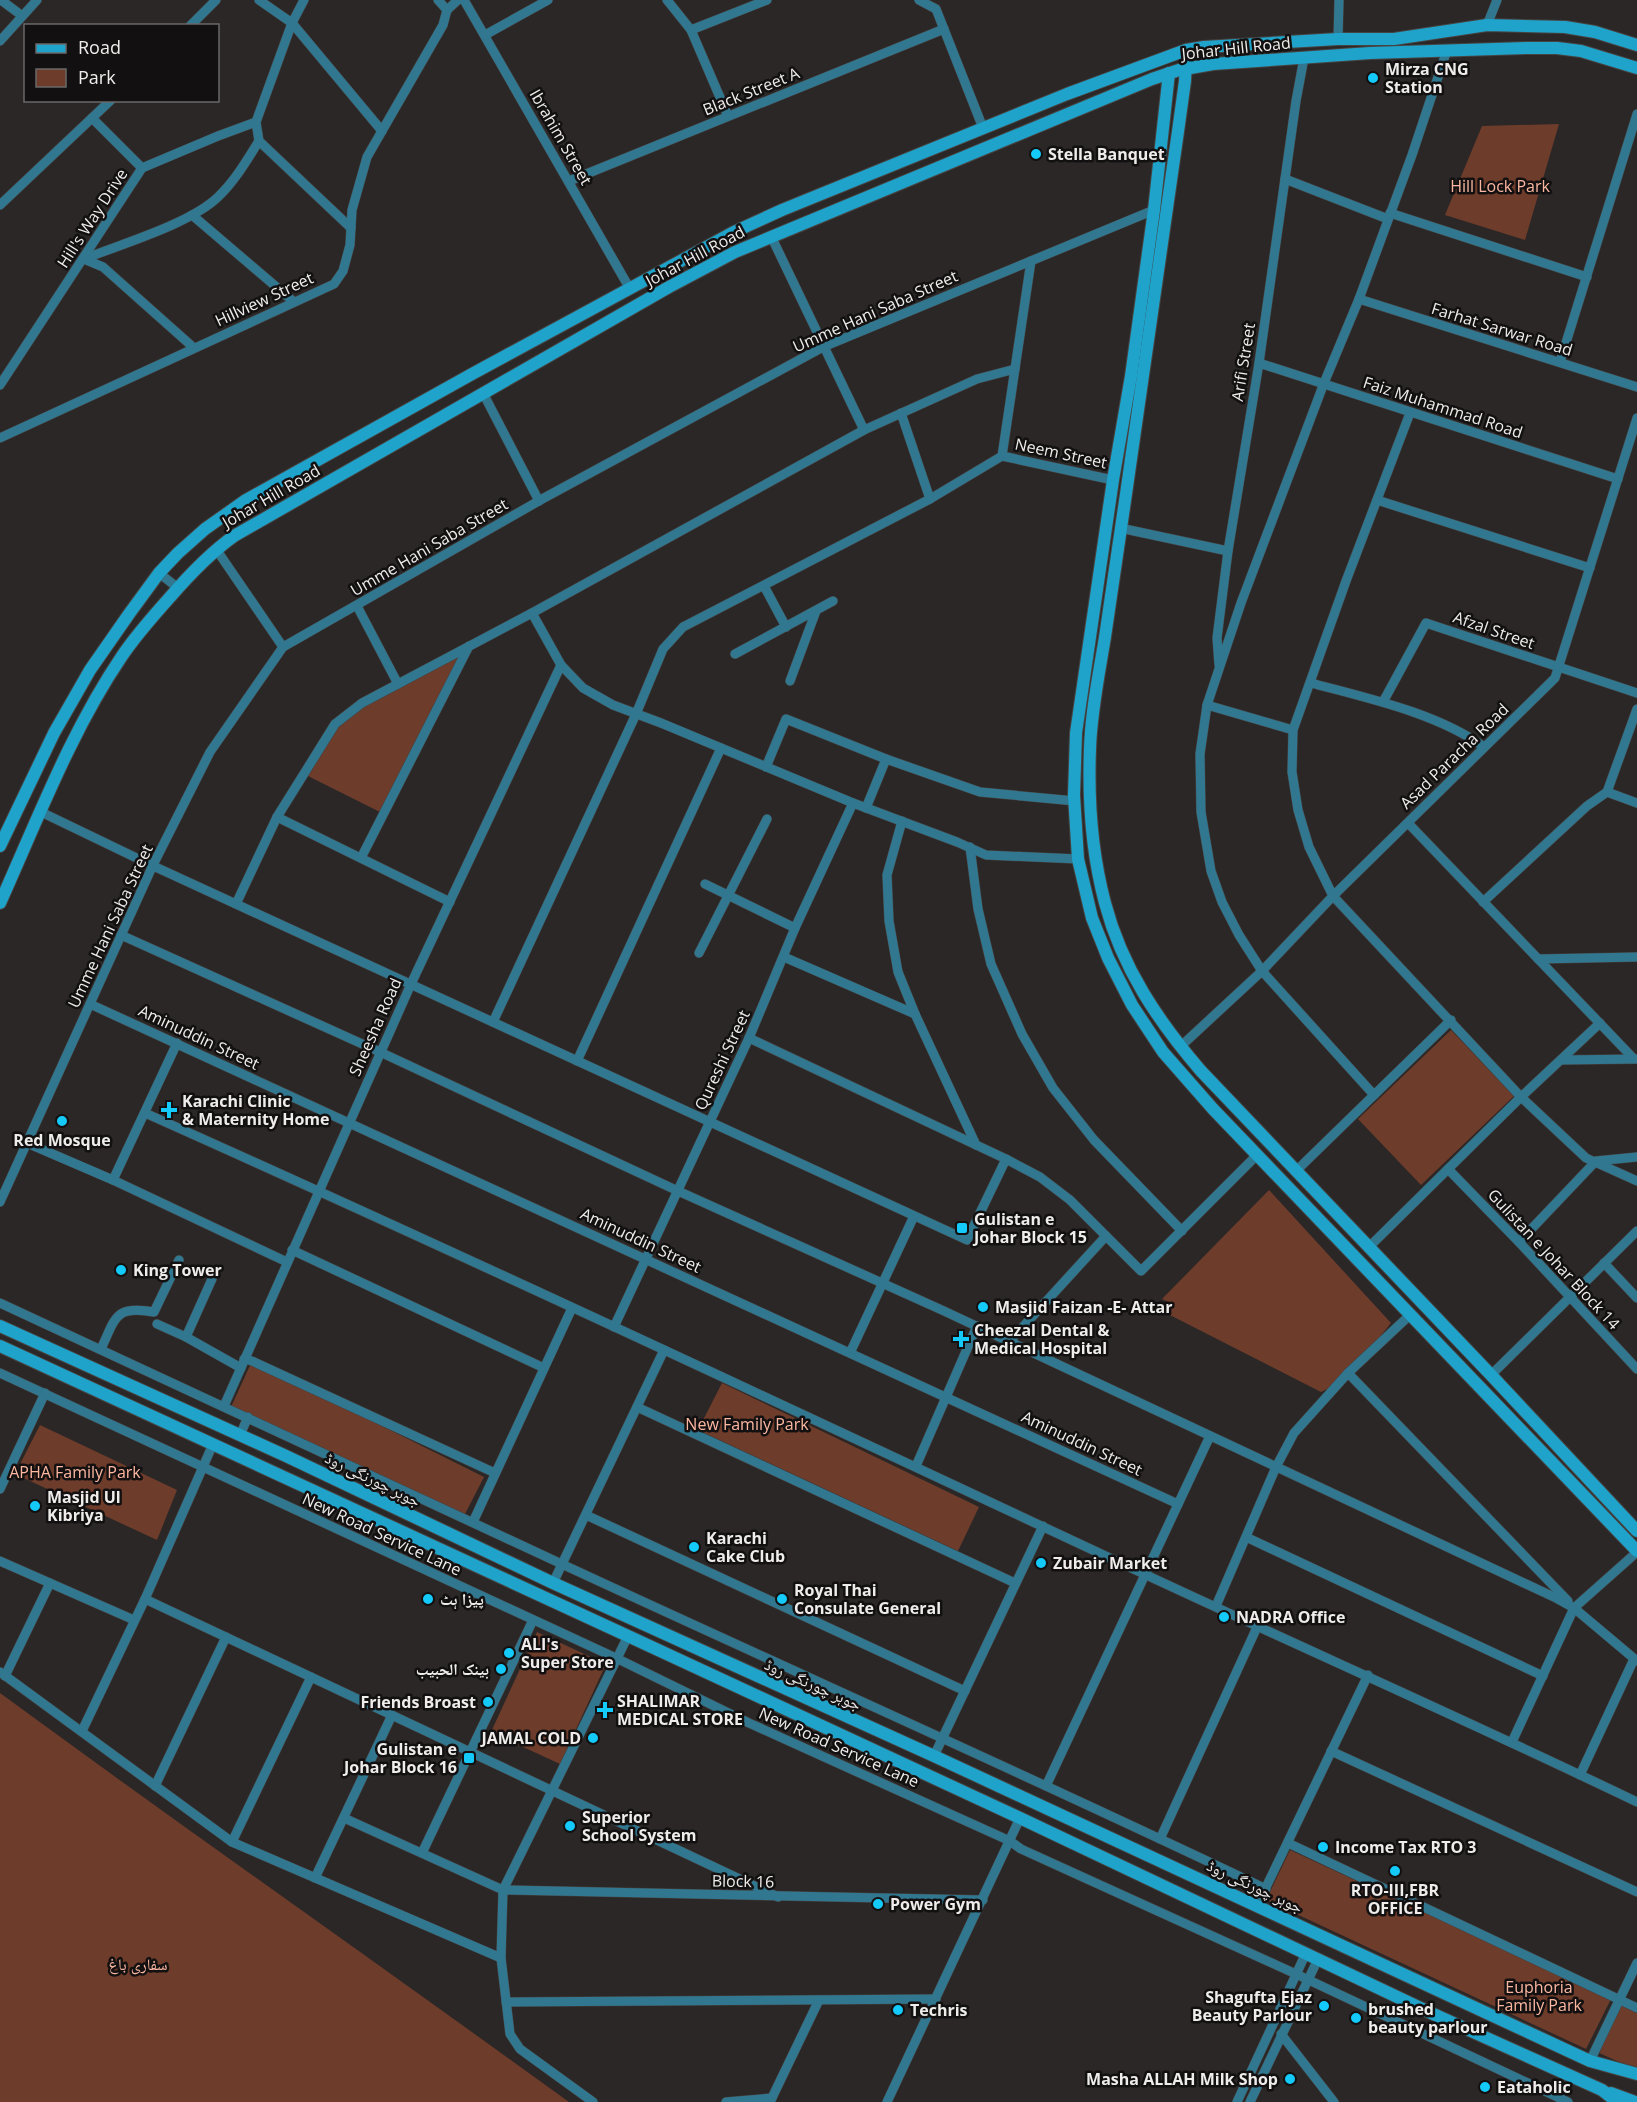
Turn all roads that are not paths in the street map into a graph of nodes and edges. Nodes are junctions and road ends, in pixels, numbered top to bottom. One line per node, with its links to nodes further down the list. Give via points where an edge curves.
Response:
1 (1, 0): 16 (street)
2 (37, 0): 16 (street)
3 (216, 0): 17 (street)
4 (259, 0): 18 (street)
5 (304, 0): 18 (street)
6 (438, 0): 15 (street)
7 (458, 0): 15 (street)
8 (464, 0): 22 (street, Ibrahim Street)
9 (548, 0): 22 (street)
10 (667, 0): 21 (street)
11 (767, 0): 21 (street)
12 (919, 0): 20 (street, via 936,9)
13 (1339, 0): 23 (street)
14 (1497, 0): 19 (street)
15 (447, 10): 42 (street, Hillview Street, via 443,25)
16 (21, 15): 25 (street)
17 (192, 24)
18 (292, 24): 40 (street); 42 (street)
19 (1487, 25): 24 (street, Johar Hill Road); 26 (street, Johar Hill Road, via 1565,27)
20 (944, 29): 38 (street, Black Street A); 41 (street)
21 (691, 30): 38 (street)
22 (485, 35): 46 (street, Ibrahim Street)
23 (1338, 39): 24 (street, Johar Hill Road); 27 (street, Johar Hill Road)
24 (1394, 39): 29 (street)
25 (0, 41)
26 (1637, 45)
27 (1186, 50): 31 (street); 34 (street, Johar Hill Road)
28 (1447, 51): 29 (street, Johar Hill Road); 32 (street, Johar Hill Road, via 1557,48); 51 (street)
29 (1394, 53): 30 (street, Johar Hill Road)
30 (1305, 58): 31 (street, Johar Hill Road); 45 (street, Arifi Street)
31 (1186, 68): 33 (street, Johar Hill Road); 81 (street)
32 (1637, 68)
33 (1169, 73): 36 (street, Johar Hill Road); 49 (street)
34 (1067, 94): 36 (street); 41 (street, Johar Hill Road)
35 (109, 102): 39 (street)
36 (1074, 111): 53 (street, Johar Hill Road)
37 (1637, 114): 57 (street)
38 (728, 116): 46 (street, Black Street A)
39 (92, 118): 44 (street); 47 (street)
40 (256, 122): 43 (street); 44 (street, Hill's Way Drive)
41 (984, 128): 48 (street, Johar Hill Road)
42 (382, 131): 52 (street, Hillview Street, via 367,157)
43 (259, 141): 50 (street, via 218,198); 52 (street)
44 (142, 168): 55 (street, Hill's Way Drive)
45 (1285, 179): 51 (street); 64 (street, Arifi Street)
46 (569, 181): 58 (street, Ibrahim Street)
47 (0, 205)
48 (782, 210): 53 (street); 58 (street, Johar Hill Road)
49 (1154, 210): 56 (street, Umme Hani Saba Street); 77 (street)
50 (192, 215): 55 (street); 60 (street)
51 (1389, 216): 57 (street); 59 (street)
52 (351, 228): 60 (street, Hillview Street, via 343,271 334,284)
53 (790, 228): 54 (street, Johar Hill Road)
54 (771, 236): 61 (street); 69 (street, Johar Hill Road, via 687,278)
55 (84, 259): 62 (street, via 103,267); 67 (street, Hill's Way Drive)
56 (1031, 261): 61 (street, Umme Hani Saba Street); 65 (street)
57 (1587, 277): 63 (street)
58 (630, 289): 85 (street, Johar Hill Road, via 246,500 205,529)
59 (1359, 299): 63 (street, Farhat Sarwar Road); 66 (street)
60 (294, 302): 62 (street, Hillview Street)
61 (823, 347): 73 (street); 80 (street, Umme Hani Saba Street)
62 (195, 348): 74 (street, Hillview Street)
63 (1560, 362): 68 (street, Farhat Sarwar Road)
64 (1259, 363): 66 (street, Faiz Muhammad Road); 83 (street, Arifi Street)
65 (1015, 369): 70 (street, via 977,379); 75 (street)
66 (1324, 384): 71 (street, Faiz Muhammad Road); 98 (street)
67 (0, 385)
68 (1637, 387)
69 (483, 393): 80 (street); 82 (street, Johar Hill Road)
70 (901, 413): 73 (street); 78 (street)
71 (1410, 413): 76 (street, Faiz Muhammad Road); 79 (street)
72 (1637, 418): 76 (street, Asad Paracha Road)
73 (864, 430): 91 (street)
74 (0, 438)
75 (1002, 456): 77 (street, Neem Street); 78 (street)
76 (1618, 479): 84 (street, Asad Paracha Road)
77 (1113, 480): 115 (street, via 1076,733)
78 (930, 499): 86 (street)
79 (1377, 500): 84 (street); 100 (street)
80 (539, 501): 89 (street, Umme Hani Saba Street)
81 (1120, 528): 83 (street); 151 (street, via 1090,748 1095,850 1114,932 1139,988)
82 (216, 549): 87 (street, Johar Hill Road); 94 (street)
83 (1228, 551): 98 (street, Arifi Street, via 1217,638)
84 (1590, 568): 97 (street, Asad Paracha Road)
85 (159, 573): 87 (street); 112 (street, Johar Hill Road, via 90,670)
86 (764, 586): 92 (street); 106 (street, via 683,627 663,649)
87 (178, 588): 114 (street, Johar Hill Road, via 122,656)
88 (833, 601): 90 (street)
89 (357, 606): 94 (street, Umme Hani Saba Street); 101 (street)
90 (816, 611): 92 (street); 99 (street)
91 (532, 613): 93 (street); 96 (street)
92 (786, 627): 95 (street)
93 (469, 646): 101 (street); 126 (street)
94 (283, 647): 128 (street, Umme Hani Saba Street, via 210,752)
95 (735, 654)
96 (561, 665): 106 (street, via 583,688); 132 (street, Sheesha Road)
97 (1558, 668): 102 (street, Afzal Street); 103 (street, Afzal Street, via 1426,623); 108 (street, Asad Paracha Road, via 1555,678)
98 (1219, 670): 104 (street)
99 (790, 681)
100 (1311, 683): 103 (street); 107 (street)
101 (398, 684): 120 (street, via 334,724)
102 (1637, 693)
103 (1383, 702): 108 (street, via 1464,732)
104 (1207, 705): 107 (street); 142 (street, via 1200,754 1201,812 1211,871 1227,910)
105 (1637, 709): 113 (street)
106 (636, 714): 109 (street); 147 (street)
107 (1293, 730): 131 (street, via 1292,772 1298,810 1309,847)
108 (1484, 747): 123 (street, Asad Paracha Road)
109 (721, 748): 111 (street); 155 (street)
110 (886, 759): 111 (street, via 786,719); 115 (street, via 980,792); 118 (street)
111 (766, 767): 116 (street)
112 (29, 784): 114 (street); 124 (street, Johar Hill Road)
113 (1607, 792): 117 (street); 133 (street)
114 (48, 794): 119 (street, Johar Hill Road)
115 (1075, 801): 127 (street)
116 (853, 803): 118 (street); 136 (street, Qureshi Street)
117 (1637, 803)
118 (866, 808): 122 (street)
119 (41, 812): 128 (street); 134 (street, Johar Hill Road)
120 (277, 817): 126 (street); 135 (street)
121 (767, 819): 130 (street)
122 (902, 821): 125 (street); 145 (street, via 887,875 889,921 898,972)
123 (1407, 823): 131 (street, Asad Paracha Road); 133 (street)
124 (0, 846)
125 (970, 847): 127 (street, via 986,855); 177 (street, via 978,909 991,964 1022,1034 1053,1088 1094,1140)
126 (361, 858): 132 (street)
127 (1078, 859): 163 (street, via 1092,918 1132,1005 1163,1052)
128 (153, 866): 135 (street); 137 (street, Umme Hani Saba Street)
129 (705, 884): 130 (street)
130 (728, 895): 136 (street); 138 (street)
131 (1333, 896): 142 (street, Asad Paracha Road); 146 (street)
132 (450, 902): 143 (street, Sheesha Road)
133 (1483, 902): 141 (street)
134 (0, 903)
135 (236, 903): 143 (street)
136 (795, 928): 139 (street, Qureshi Street)
137 (121, 935): 144 (street, Umme Hani Saba Street); 152 (street)
138 (699, 953)
139 (784, 957): 145 (street); 149 (street, Qureshi Street)
140 (1637, 957): 141 (street)
141 (1538, 959): 148 (street)
142 (1262, 971): 151 (street, Asad Paracha Road); 156 (street)
143 (411, 984): 147 (street); 152 (street, Sheesha Road)
144 (90, 1004): 150 (street, Aminuddin Street); 161 (street, Umme Hani Saba Street)
145 (915, 1014): 162 (street)
146 (1451, 1020): 156 (street); 157 (street)
147 (493, 1022): 155 (street)
148 (1600, 1023): 153 (street); 154 (street)
149 (749, 1038): 160 (street, Qureshi Street); 162 (street)
150 (177, 1043): 158 (street); 159 (street, Aminuddin Street)
151 (1180, 1047): 168 (street)
152 (380, 1052): 159 (street, Sheesha Road); 172 (street)
153 (1635, 1059): 154 (street)
154 (1561, 1060): 157 (street)
155 (577, 1061): 160 (street)
156 (1374, 1095): 168 (street)
157 (1521, 1097): 166 (street, via 1586,1158); 167 (street)
158 (145, 1113): 169 (street); 171 (street)
159 (349, 1122): 171 (street, Sheesha Road); 183 (street, Aminuddin Street)
160 (710, 1122): 172 (street, Qureshi Street); 175 (street)
161 (27, 1143): 169 (street); 173 (street, Umme Hani Saba Street)
162 (976, 1144): 165 (street)
163 (1257, 1155): 176 (street); 177 (street)
164 (1637, 1157): 166 (street)
165 (1006, 1159): 175 (street, via 967,1240); 179 (street, via 1040,1177 1070,1200)
166 (1596, 1161): 170 (street); 180 (street)
167 (1448, 1169): 180 (street, Gulistan e Johar Block 14); 181 (street)
168 (1296, 1171): 174 (street)
169 (113, 1180): 185 (street)
170 (1637, 1181)
171 (318, 1191): 182 (street, Sheesha Road); 192 (street)
172 (678, 1191): 183 (street, Qureshi Street); 188 (street)
173 (0, 1202)
174 (1331, 1208): 176 (street); 181 (street)
175 (914, 1216): 188 (street)
176 (1319, 1219): 193 (street)
177 (1182, 1231): 179 (street, via 1141,1270)
178 (1637, 1232): 186 (street)
179 (1106, 1236): 199 (street)
180 (1519, 1242): 189 (street, Gulistan e Johar Block 14)
181 (1369, 1247): 209 (street)
182 (292, 1250): 185 (street, Sheesha Road); 205 (street)
183 (646, 1259): 196 (street, Qureshi Street); 203 (street, Aminuddin Street)
184 (179, 1260): 201 (street, via 154,1312 138,1309 121,1313)
185 (287, 1262): 204 (street, Sheesha Road)
186 (1604, 1263): 189 (street); 190 (street)
187 (212, 1279): 198 (street)
188 (882, 1284): 195 (street); 203 (street)
189 (1569, 1297): 206 (street, Gulistan e Johar Block 14); 209 (street)
190 (1637, 1298)
191 (0, 1303): 201 (street)
192 (572, 1308): 196 (street); 205 (street)
193 (1411, 1314): 208 (street); 214 (street)
194 (157, 1324): 198 (street)
195 (977, 1326): 199 (street); 212 (street)
196 (614, 1327): 202 (street)
197 (0, 1328): 217 (street, جوہر چورنگی روڈ)
198 (186, 1337): 204 (street)
199 (1009, 1342): 218 (street)
200 (0, 1346): 219 (street, جوہر چورنگی روڈ)
201 (100, 1349): 213 (street)
202 (664, 1350): 215 (street); 220 (street)
203 (850, 1353): 212 (street, Aminuddin Street)
204 (242, 1364): 213 (street, Sheesha Road); 223 (street, via 252,1361)
205 (544, 1368): 223 (street)
206 (1637, 1369)
207 (0, 1373): 210 (street, New Road Service Lane)
208 (1348, 1373): 221 (street, via 1294,1433); 240 (street)
209 (1491, 1375): 211 (street)
210 (45, 1393): 222 (street, New Road Service Lane); 224 (street)
211 (1509, 1395): 214 (street); 229 (street)
212 (946, 1397): 220 (street); 225 (street, Aminuddin Street)
213 (224, 1406): 216 (street)
214 (1498, 1406): 231 (street)
215 (637, 1407): 226 (street); 237 (street)
216 (248, 1417): 217 (street); 227 (street)
217 (240, 1435): 236 (street, جوہر چورنگی روڈ)
218 (1210, 1436): 221 (street); 225 (street)
219 (213, 1444): 222 (street); 244 (street, جوہر چورنگی روڈ)
220 (916, 1466): 228 (street)
221 (1276, 1467): 230 (street); 240 (street)
222 (203, 1468): 238 (street); 242 (street, New Road Service Lane)
223 (495, 1473): 227 (street)
224 (0, 1489)
225 (1178, 1504): 234 (street)
226 (586, 1515): 233 (street); 252 (street)
227 (473, 1522): 233 (street)
228 (1042, 1526): 234 (street); 237 (street)
229 (1637, 1531)
230 (1246, 1537): 239 (street); 250 (street)
231 (1637, 1552): 240 (street)
232 (0, 1562): 235 (street)
233 (563, 1565): 236 (street); 255 (street)
234 (1145, 1574): 239 (street); 262 (street)
235 (50, 1583): 241 (street); 248 (street)
236 (553, 1583): 259 (street, جوہر چورنگی روڈ)
237 (1016, 1583): 252 (street)
238 (145, 1599): 241 (street); 245 (street)
239 (1216, 1606): 243 (street)
240 (1574, 1608): 247 (street); 250 (street)
241 (134, 1620): 254 (street)
242 (533, 1620): 246 (street, New Road Service Lane); 258 (street)
243 (1258, 1625): 249 (street); 269 (street)
244 (628, 1636): 246 (street); 266 (street, جوہر چورنگی روڈ)
245 (226, 1637): 251 (street); 261 (street)
246 (616, 1658): 263 (street); 271 (street, New Road Service Lane)
247 (1635, 1660): 260 (street)
248 (3, 1674): 254 (street)
249 (1368, 1675): 256 (street); 257 (street)
250 (1543, 1676): 256 (street)
251 (311, 1677): 253 (street); 272 (street)
252 (964, 1691): 255 (street)
253 (392, 1715): 258 (street); 265 (street)
254 (82, 1731): 261 (street)
255 (943, 1737): 259 (street); 262 (street)
256 (1512, 1742): 260 (street)
257 (1331, 1751): 273 (street); 279 (street)
258 (470, 1752): 263 (street); 275 (street)
259 (934, 1756): 267 (street, جوہر چورنگی روڈ)
260 (1580, 1775): 264 (street)
261 (155, 1786): 272 (street)
262 (1046, 1786): 269 (street)
263 (552, 1790): 278 (street); 280 (street)
264 (1637, 1802)
265 (344, 1818): 275 (street); 276 (street)
266 (1020, 1818): 270 (street, جوہر چورنگی روڈ); 271 (street)
267 (1075, 1822): 268 (street, جوہر چورنگی روڈ); 270 (street)
268 (1099, 1833): 274 (street); 282 (street, جوہر چورنگی روڈ)
269 (1160, 1839): 277 (street)
270 (1066, 1840): 274 (street, جوہر چورنگی روڈ)
271 (1010, 1841): 281 (street); 286 (street, New Road Service Lane)
272 (232, 1842): 276 (street)
273 (1288, 1843): 277 (street); 290 (street)
274 (1091, 1852): 283 (street, جوہر چورنگی روڈ)
275 (422, 1853): 278 (street)
276 (315, 1878): 284 (street)
277 (1266, 1889): 282 (street)
278 (503, 1890): 280 (street, Block 16); 284 (street)
279 (1637, 1892)
280 (778, 1897): 281 (street, Block 16)
281 (982, 1900): 288 (street)
282 (1257, 1906): 294 (street, جوہر چورنگی روڈ)
283 (1312, 1956): 286 (street); 287 (street); 298 (street, جوہر چورنگی روڈ)
284 (501, 1958): 291 (street)
285 (1637, 1963): 290 (street)
286 (1296, 1974): 287 (street, New Road Service Lane); 303 (street)
287 (1307, 1979): 293 (street); 306 (street, New Road Service Lane)
288 (936, 1999): 289 (street); 302 (street)
289 (819, 2000): 291 (street); 299 (street)
290 (1620, 2000): 292 (street); 294 (street)
291 (506, 2002): 300 (street, via 510,2034 520,2049)
292 (1637, 2008)
293 (1281, 2034): 304 (street); 305 (street)
294 (1590, 2061): 295 (street, جوہر چورنگی روڈ)
295 (1613, 2069): 296 (street, جوہر چورنگی روڈ); 297 (street, جوہر چورنگی روڈ)
296 (1637, 2074)
297 (1637, 2084)
298 (1602, 2090): 307 (street, جوہر چورنگی روڈ); 308 (street, جوہر چورنگی روڈ)
299 (771, 2100): 301 (street)
300 (593, 2102)
301 (726, 2102)
302 (887, 2102)
303 (1237, 2102)
304 (1250, 2102)
305 (1334, 2102)
306 (1568, 2102)
307 (1617, 2102)
308 (1635, 2102)

